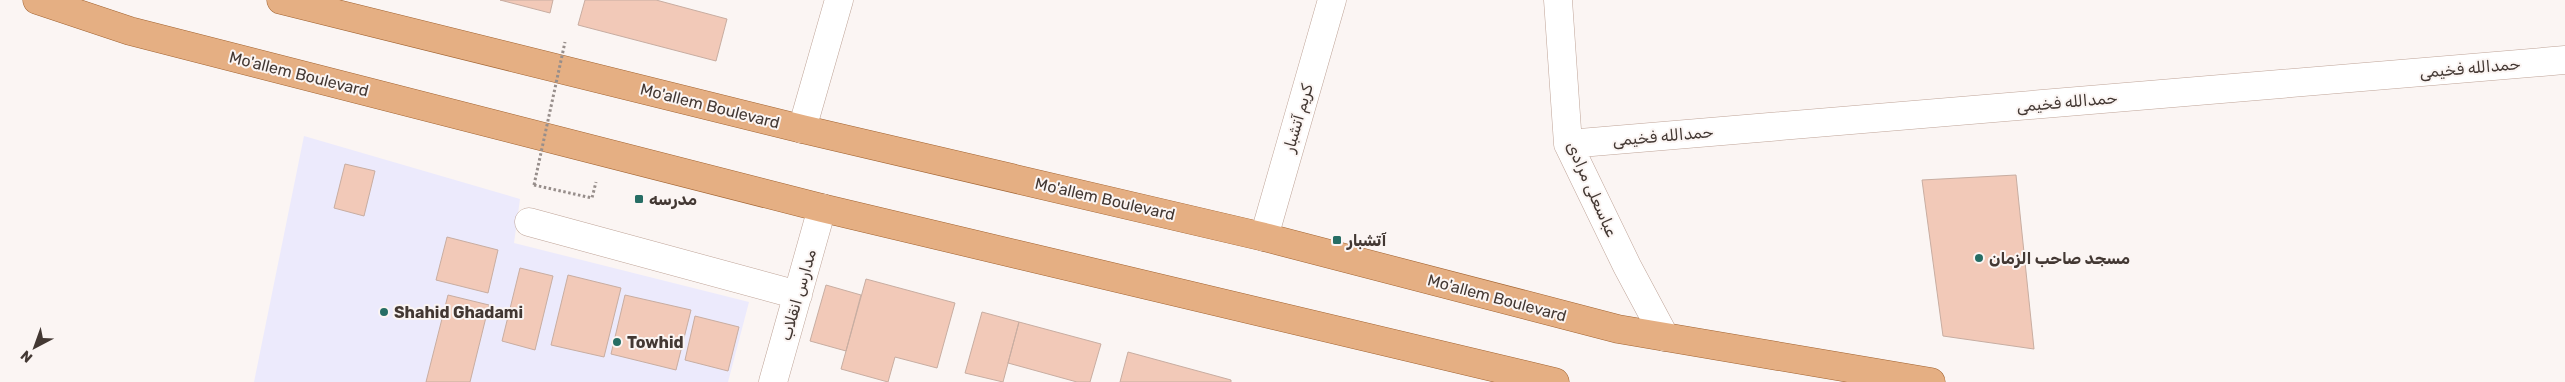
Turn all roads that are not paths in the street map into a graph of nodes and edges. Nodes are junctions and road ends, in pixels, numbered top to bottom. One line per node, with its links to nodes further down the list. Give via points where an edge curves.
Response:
1 (37, 0): 9 (main road, Mo'allem Boulevard, via 130,31)
2 (281, 0): 7 (main road, Mo'allem Boulevard)
3 (839, 0): 7 (street)
4 (1332, 0): 11 (street, کریم آتشبار)
5 (1558, 0): 8 (street, عباسعلی مرادی)
6 (2565, 60): 8 (street, حمدالله فخیمی)
7 (802, 129): 11 (main road, Mo'allem Boulevard)
8 (1568, 144): 13 (street, عباسعلی مرادی)
9 (822, 208): 12 (street, مدارس انقلاب); 15 (main road, Mo'allem Boulevard)
10 (529, 222): 12 (street)
11 (1264, 236): 13 (main road, Mo'allem Boulevard, via 1618,329)
12 (798, 295): 14 (street, مدارس انقلاب)
13 (1665, 337): 16 (main road, Mo'allem Boulevard)
14 (774, 382)
15 (1555, 382)
16 (1931, 382)

